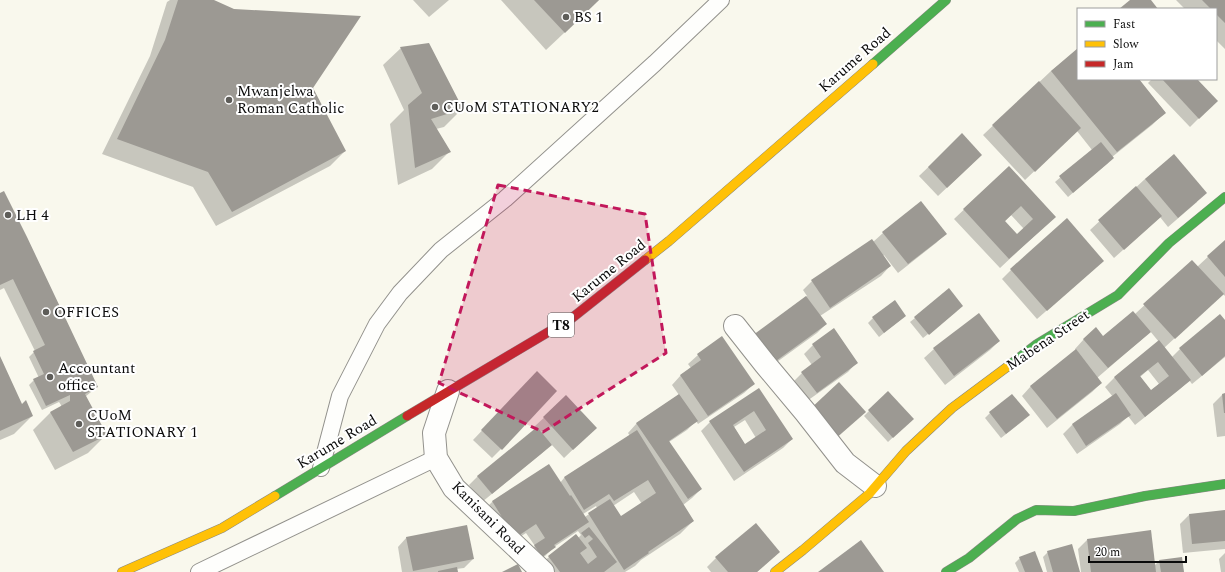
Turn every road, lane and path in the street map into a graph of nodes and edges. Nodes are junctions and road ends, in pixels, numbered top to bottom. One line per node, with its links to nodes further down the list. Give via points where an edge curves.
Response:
1 (721, 0): 7 (lane, via 505,198 441,250 400,293 377,324 340,396)
2 (946, 0): 5 (main road, Karume Road / T8, via 668,241 572,318)
3 (1225, 197): 9 (main road, Mabena Street, via 1169,243 1118,295 1036,344 952,408 906,451)
4 (735, 326): 9 (street, via 845,463)
5 (448, 391): 6 (street, Kanisani Road, via 434,433); 7 (main road, Karume Road / T8)
6 (436, 458): 11 (lane); 12 (street, Kanisani Road, via 454,488)
7 (321, 468): 10 (main road, Karume Road / T8, via 222,528)
8 (1225, 484): 14 (main road, via 1074,510 1036,510 1017,519 969,558)
9 (872, 490): 13 (main road, Mabena Street)
10 (122, 572)
11 (199, 572)
12 (542, 572)
13 (775, 572)
14 (946, 572)

